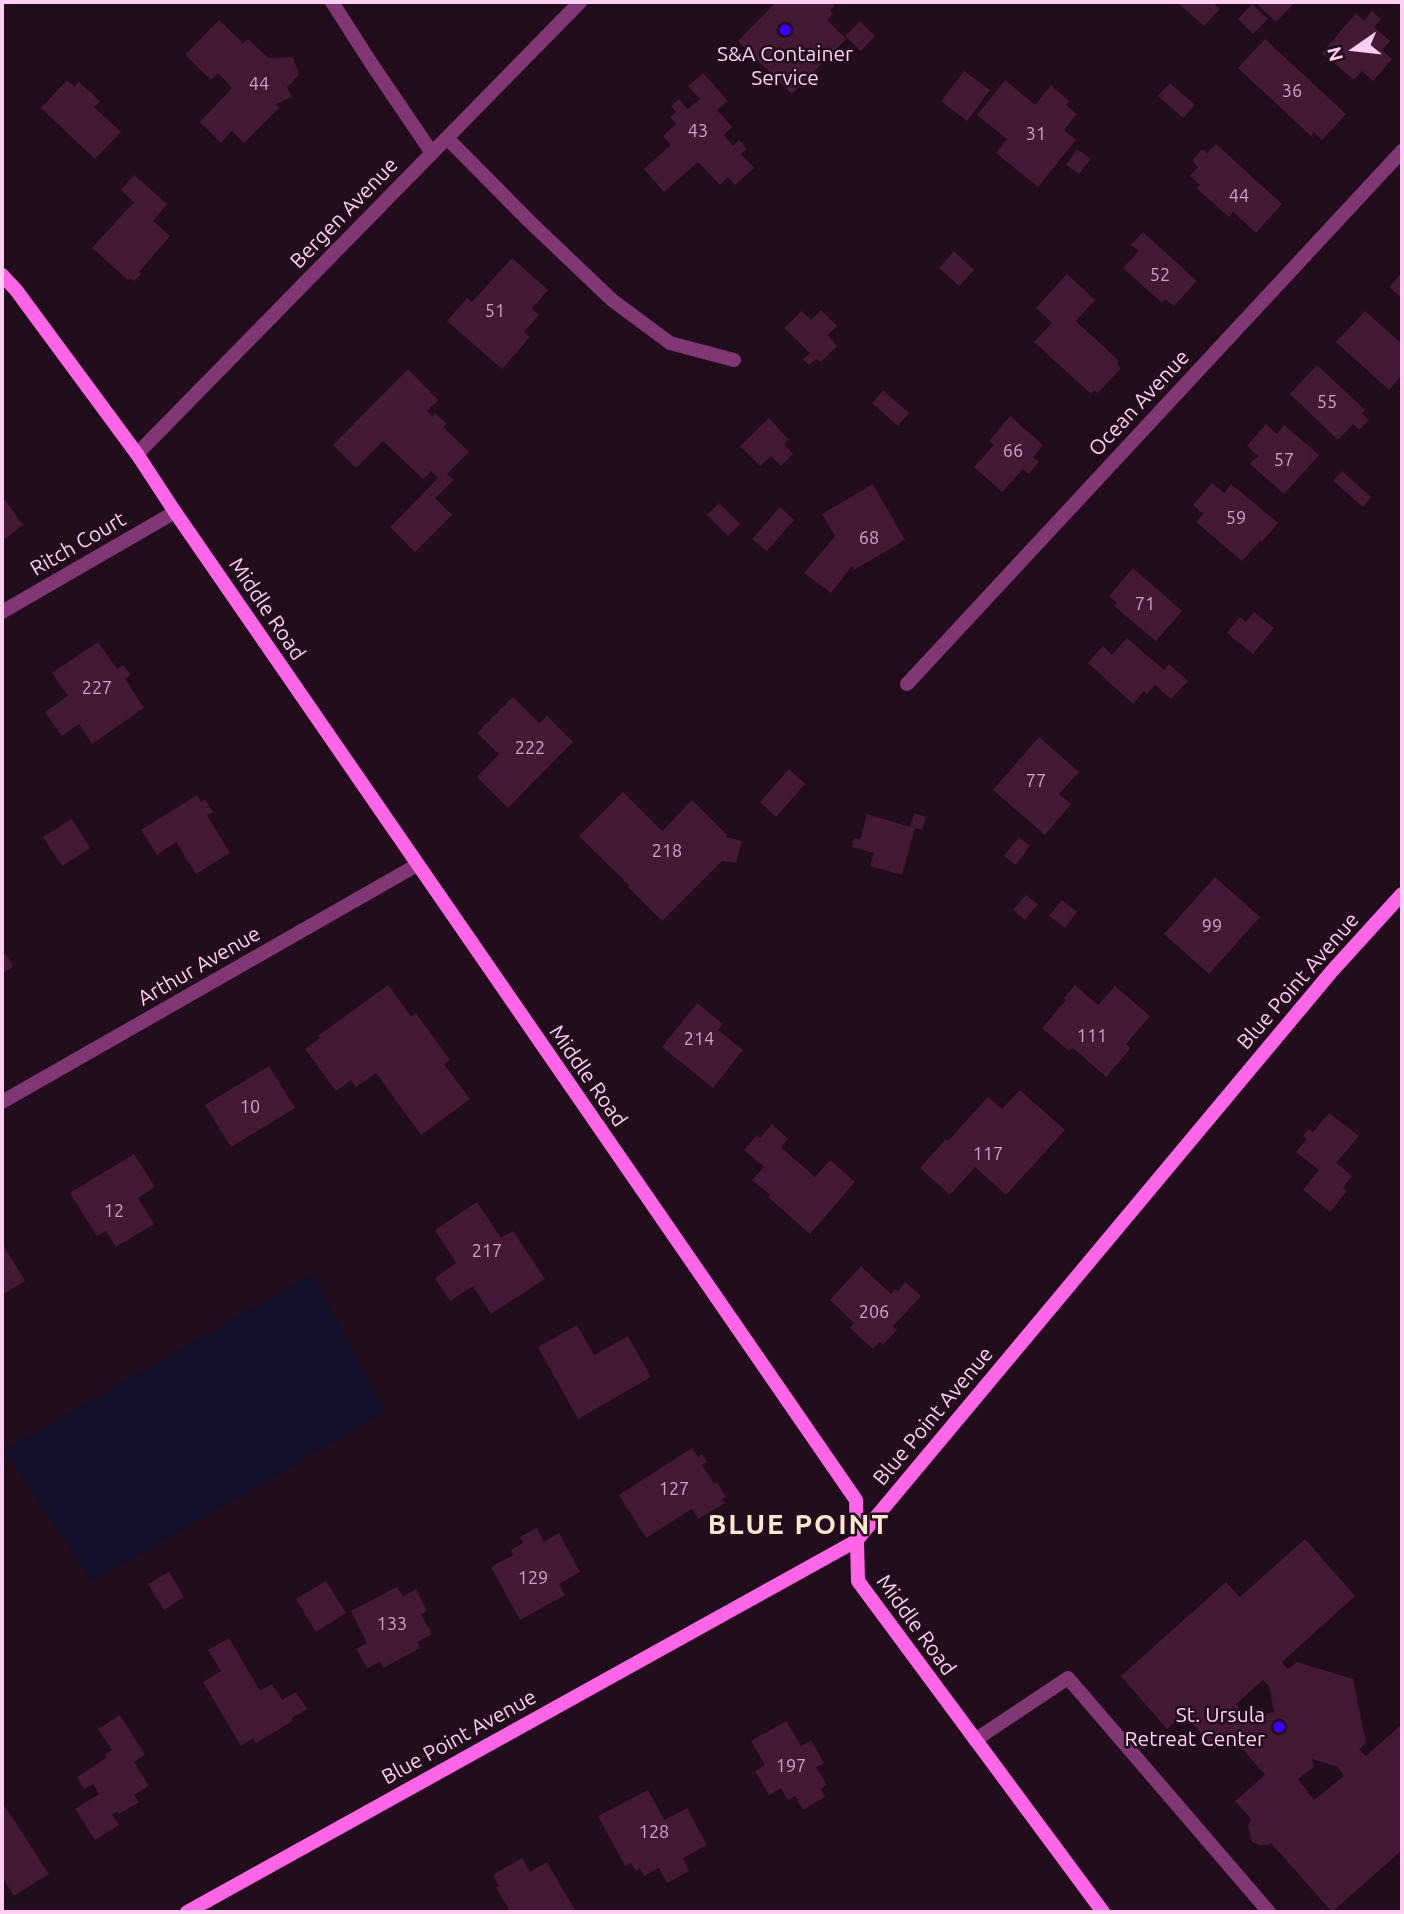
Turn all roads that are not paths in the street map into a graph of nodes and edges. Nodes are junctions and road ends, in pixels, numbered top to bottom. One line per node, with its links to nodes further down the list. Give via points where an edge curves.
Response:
1 (332, 2): 5 (street)
2 (580, 2): 3 (street, Bergen Avenue)
3 (447, 138): 5 (street, Bergen Avenue); 7 (street, via 612,300 670,343)
4 (1402, 151): 11 (street, Ocean Avenue)
5 (432, 153): 8 (street, Bergen Avenue)
6 (2, 275): 8 (main road, Middle Road)
7 (734, 360)
8 (137, 454): 9 (main road, Middle Road)
9 (175, 512): 10 (street, Ritch Court); 12 (main road, Middle Road)
10 (2, 612)
11 (907, 684)
12 (417, 865): 14 (street, Arthur Avenue); 15 (main road, Middle Road, via 856,1500)
13 (1402, 894): 15 (main road, Blue Point Avenue, via 1332,971)
14 (2, 1102)
15 (856, 1541): 16 (main road, Middle Road, via 858,1581); 17 (main road, Blue Point Avenue)
16 (975, 1740): 18 (main road, Middle Road); 19 (street, via 1068,1678)
17 (187, 1912)
18 (1103, 1912)
19 (1269, 1912)

